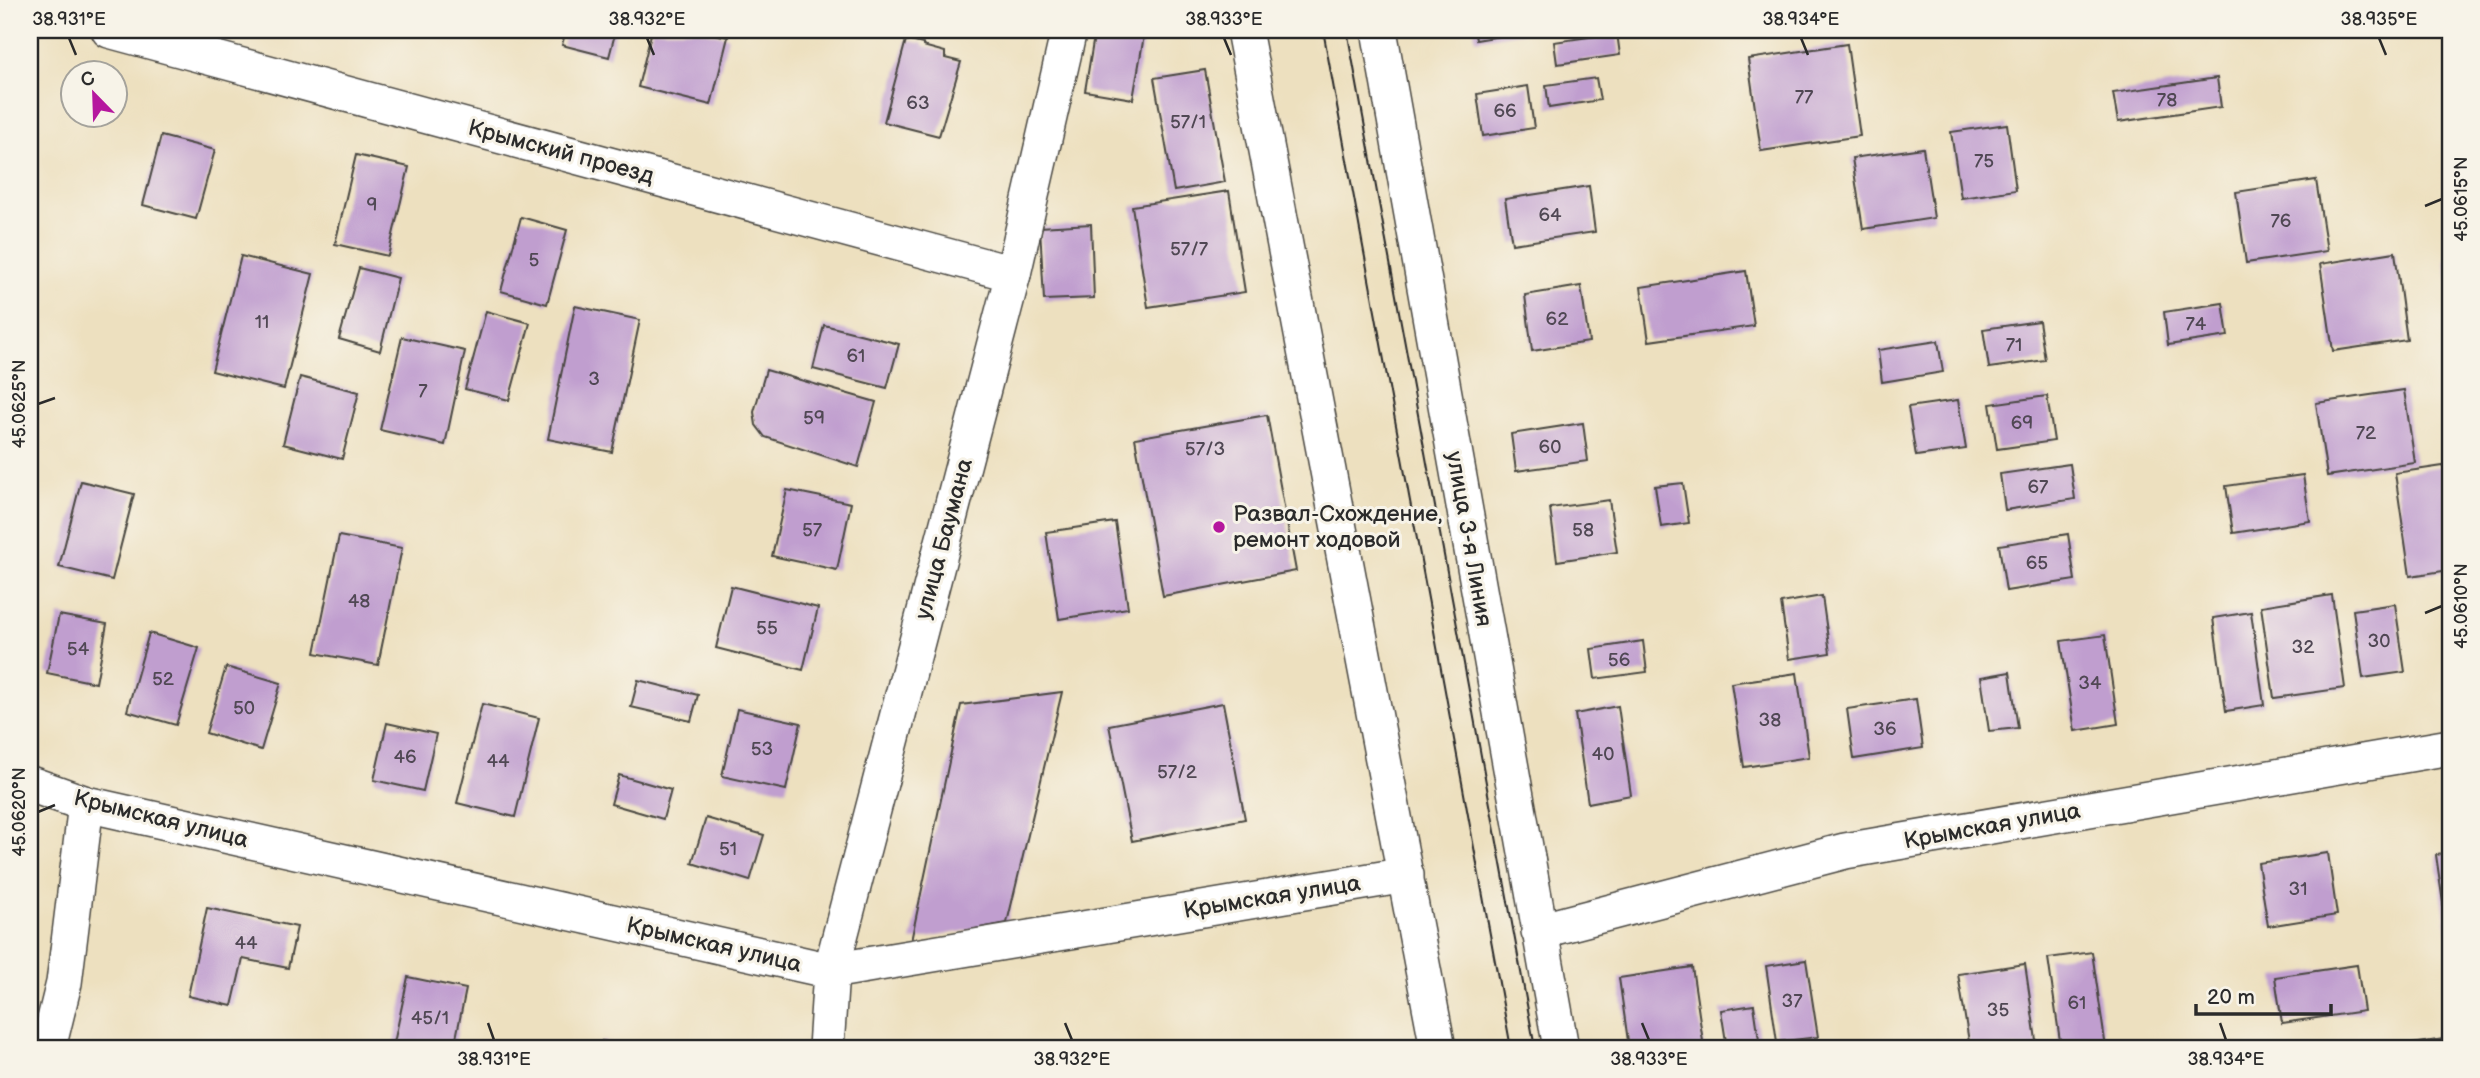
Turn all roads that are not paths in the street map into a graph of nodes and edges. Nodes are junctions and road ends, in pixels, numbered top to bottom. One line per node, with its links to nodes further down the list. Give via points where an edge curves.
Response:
1 (109, 30): 5 (street, Крымский проезд)
2 (1069, 30): 5 (street, улица Баумана)
3 (1244, 30): 9 (street)
4 (1380, 30): 10 (street, улица 3-я Линия)
5 (1013, 274): 11 (street, улица Баумана)
6 (2450, 747): 10 (street, Крымская улица, via 1845,851)
7 (30, 784): 8 (street, Крымская улица)
8 (86, 804): 11 (street, Крымская улица); 12 (street, via 64,983)
9 (1406, 875): 11 (street, Крымская улица); 14 (street)
10 (1539, 931): 15 (street, улица 3-я Линия)
11 (831, 971): 13 (street, улица Баумана)
12 (48, 1048)
13 (826, 1048)
14 (1438, 1048)
15 (1561, 1048)

